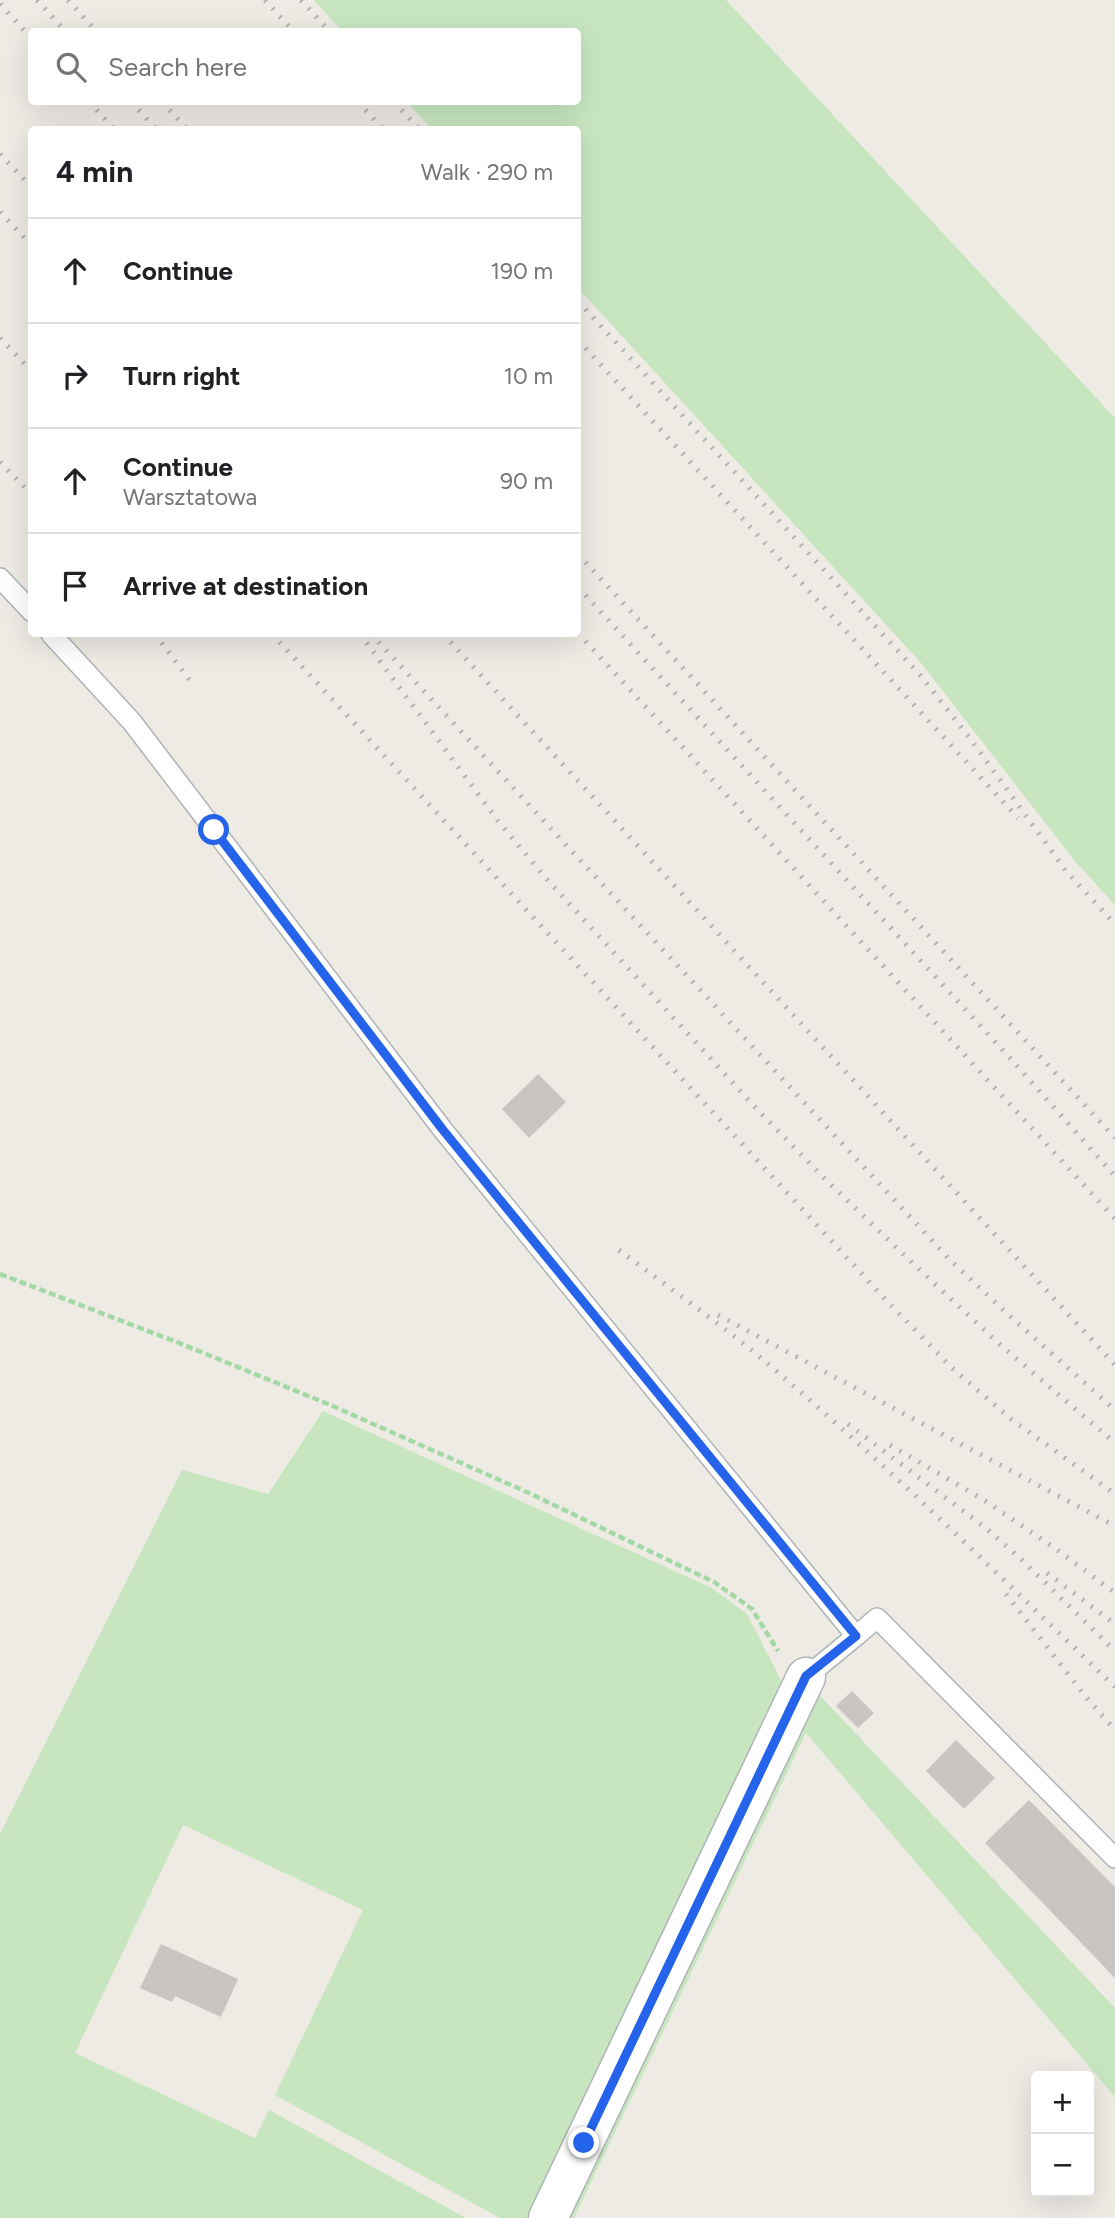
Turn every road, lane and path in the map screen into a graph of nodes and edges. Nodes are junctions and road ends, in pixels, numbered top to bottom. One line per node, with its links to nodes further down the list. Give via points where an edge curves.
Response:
1 (0, 578): 2 (lane)
2 (28, 608)
3 (54, 637): 5 (lane, via 132,722 443,1130)
4 (0, 1274): 6 (path, via 341,1409 714,1582 752,1609)
5 (856, 1636): 6 (lane); 7 (lane, via 877,1618)
6 (803, 1684): 8 (street)
7 (1115, 1858)
8 (548, 2218)

